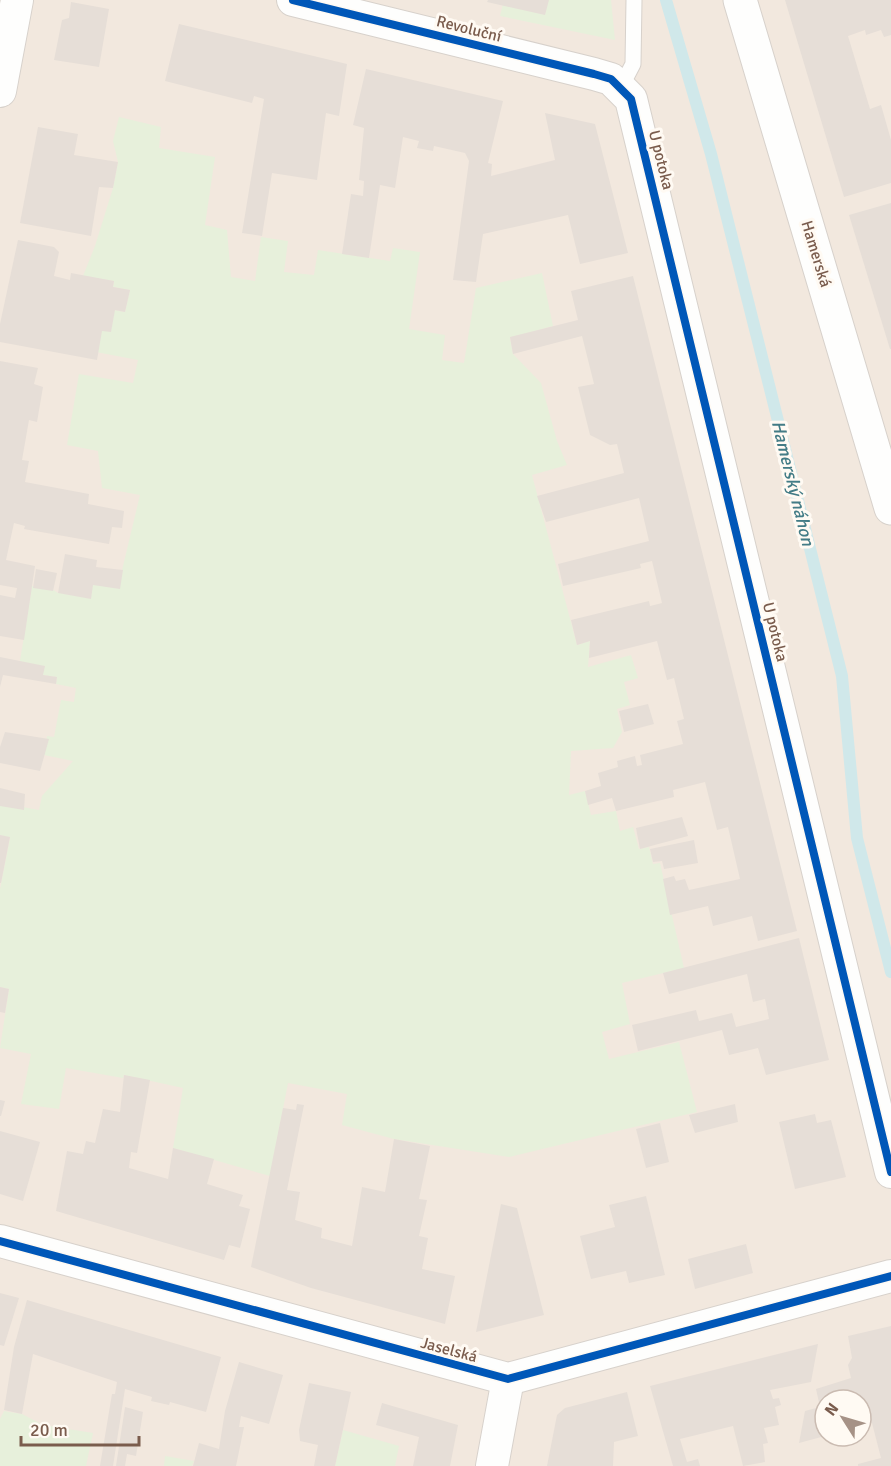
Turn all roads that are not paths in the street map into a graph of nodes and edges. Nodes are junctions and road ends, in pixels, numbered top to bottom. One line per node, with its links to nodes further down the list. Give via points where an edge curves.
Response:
1 (16, 0): 5 (street)
2 (293, 0): 6 (street, Revoluční, via 594,74 610,79)
3 (634, 0): 6 (lane, via 633,64)
4 (740, 0): 7 (street, Hamerská)
5 (0, 90)
6 (626, 93): 8 (street, U potoka)
7 (891, 508)
8 (891, 1172)
9 (0, 1241): 11 (street, Jaselská)
10 (891, 1276): 11 (street)
11 (508, 1380): 12 (street)
12 (492, 1466)

